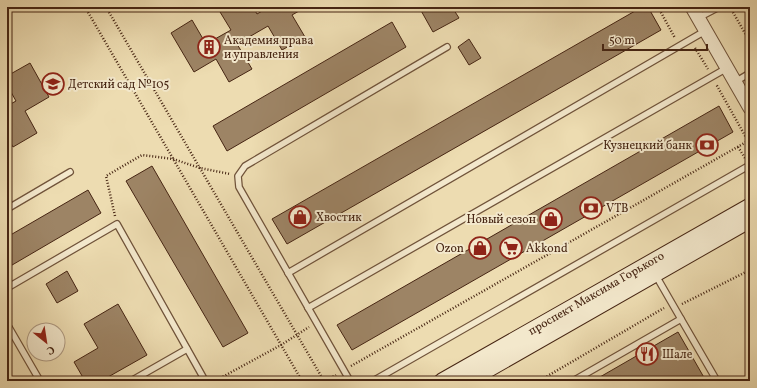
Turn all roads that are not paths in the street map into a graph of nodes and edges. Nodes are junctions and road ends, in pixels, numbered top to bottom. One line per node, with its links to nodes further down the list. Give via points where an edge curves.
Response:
1 (718, 7): 2 (lane)
2 (695, 13): 3 (street)
3 (705, 31): 5 (street); 14 (lane)
4 (447, 47): 14 (lane, via 245,166 238,176 239,187)
5 (726, 68): 7 (street); 17 (lane)
6 (750, 73): 7 (lane)
7 (735, 82): 8 (street)
8 (750, 108)
9 (748, 164): 26 (lane)
10 (70, 172): 12 (lane)
11 (750, 206): 21 (main road, проспект Максима Горького)
12 (7, 209)
13 (750, 220): 15 (main road, проспект Максима Горького)
14 (288, 273): 17 (lane)
15 (655, 274): 18 (lane); 27 (main road, проспект Максима Горького)
16 (7, 288): 20 (lane, via 117,224)
17 (308, 308): 25 (lane)
18 (681, 319): 28 (lane); 29 (lane)
19 (7, 324): 22 (lane)
20 (187, 349): 23 (lane); 24 (lane)
21 (445, 380)
22 (40, 381)
23 (130, 381)
24 (203, 381)
25 (350, 381)
26 (373, 381)
27 (468, 381)
28 (573, 381)
29 (717, 381)

